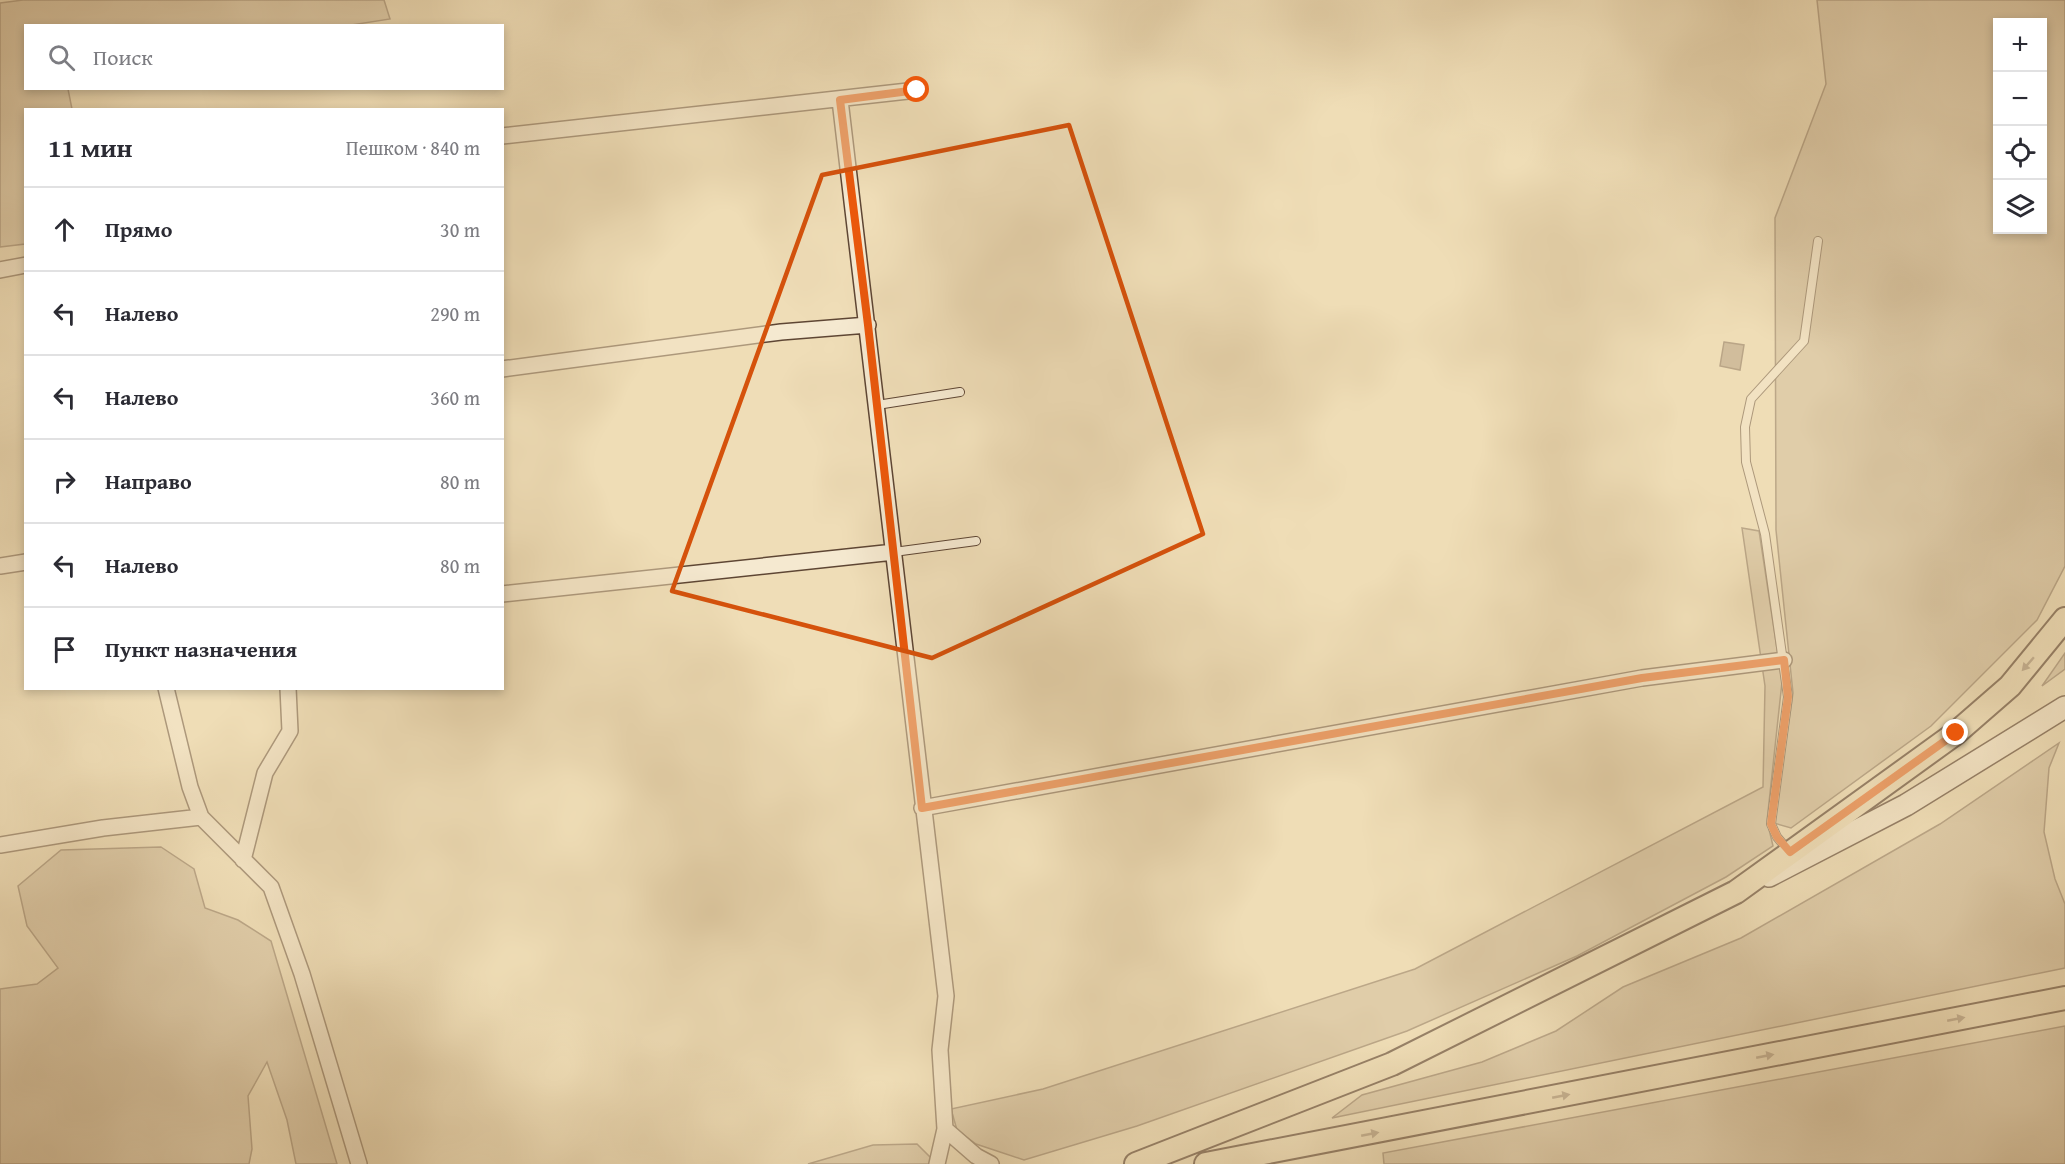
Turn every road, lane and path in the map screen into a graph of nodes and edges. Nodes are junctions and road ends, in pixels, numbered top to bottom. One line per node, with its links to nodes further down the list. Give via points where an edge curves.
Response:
1 (917, 90): 2 (street)
2 (840, 100): 3 (street); 7 (street)
3 (504, 136)
4 (1818, 241): 17 (lane, via 1804,341 1751,399 1745,427 1746,462 1765,534)
5 (24, 265): 6 (street)
6 (0, 270)
7 (868, 325): 8 (street, via 781,332); 10 (street)
8 (504, 369)
9 (960, 392): 10 (lane)
10 (877, 405): 12 (street)
11 (976, 541): 12 (lane)
12 (894, 552): 15 (street); 21 (street)
13 (24, 562): 14 (street)
14 (0, 566)
15 (504, 594)
16 (2065, 619): 24 (main road, one-way to 24, via 2010,686 1956,733)
17 (1784, 660): 21 (street, via 1642,678); 24 (lane, via 1788,697 1771,824)
18 (166, 690): 22 (street)
19 (288, 690): 25 (street, via 290,730 265,774)
20 (2065, 707): 26 (main road, via 1906,805)
21 (922, 808): 28 (street, via 946,996 940,1050)
22 (201, 817): 23 (street); 25 (street)
23 (0, 845)
24 (1790, 852): 26 (main road)
25 (243, 860): 29 (street, via 271,887 302,974)
26 (1736, 892): 32 (main road, via 1392,1064)
27 (2065, 998): 33 (main road, one-way to 27)
28 (945, 1129): 30 (street); 31 (street)
29 (359, 1164)
30 (937, 1164)
31 (991, 1164)
32 (1136, 1164)
33 (1206, 1164)

